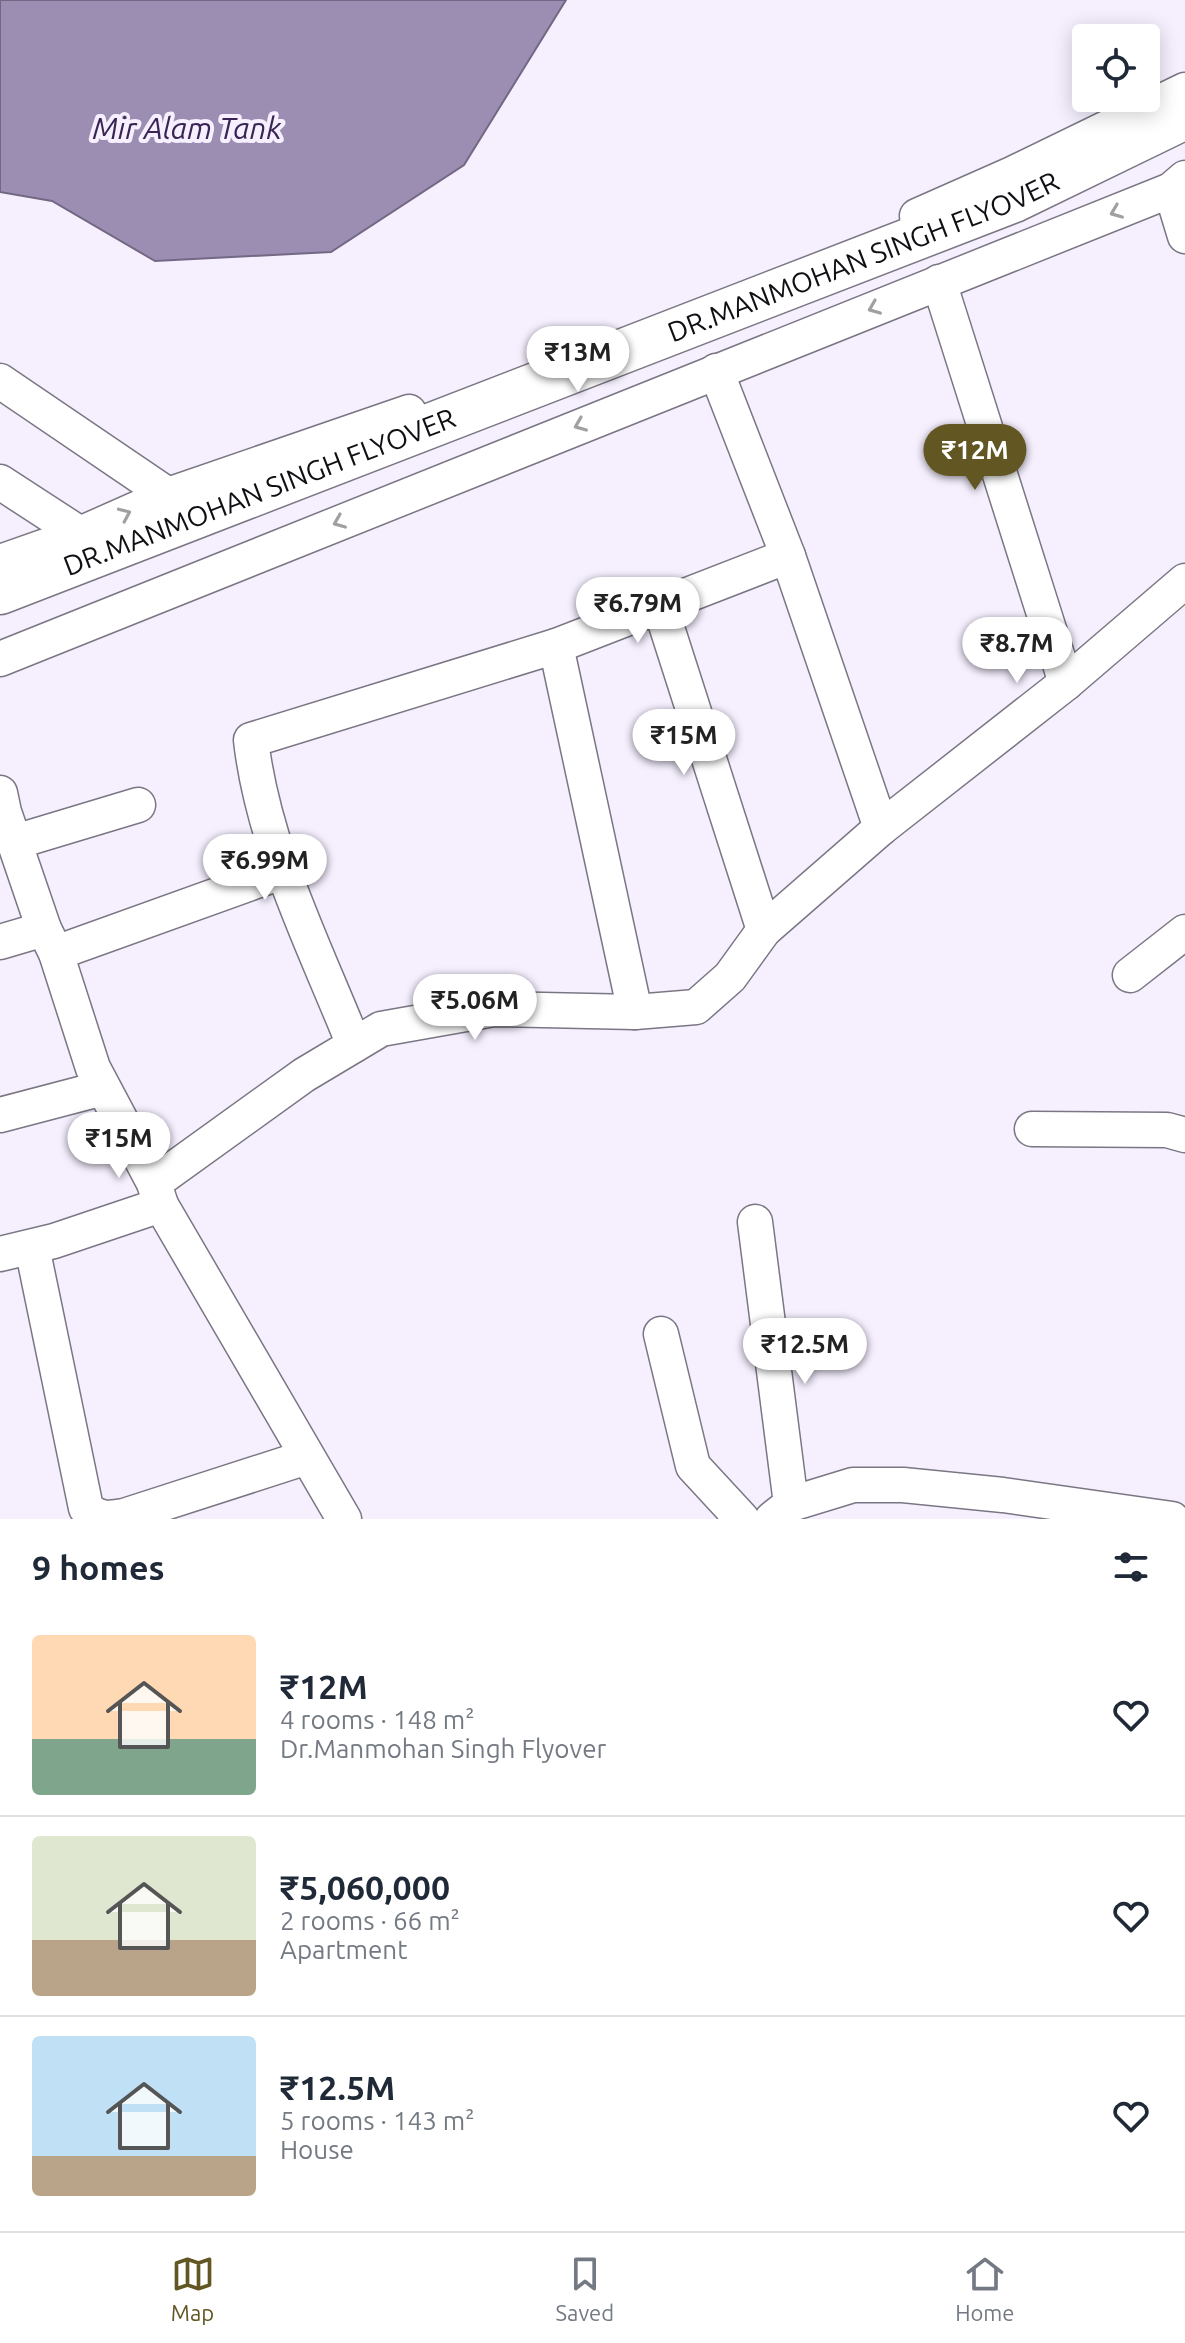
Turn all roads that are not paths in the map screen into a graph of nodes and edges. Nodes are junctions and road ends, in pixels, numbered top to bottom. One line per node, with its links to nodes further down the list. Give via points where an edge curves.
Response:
1 (1185, 90): 10 (street, via 846,247 487,385)
2 (1185, 117): 15 (highway, DR.MANMOHAN SINGH FLYOVER, via 1014,200)
3 (1185, 149): 17 (highway, DR.MANMOHAN SINGH FLYOVER, via 1030,220 676,361)
4 (1178, 184): 5 (street); 6 (street, one-way to 6)
5 (1185, 236)
6 (939, 282): 7 (street, one-way to 7); 20 (street)
7 (716, 371): 12 (street); 19 (street, one-way to 19)
8 (0, 381): 10 (street)
9 (0, 482): 11 (street)
10 (168, 495): 11 (street, one-way to 10)
11 (80, 534): 13 (street)
12 (788, 556): 16 (street); 23 (street)
13 (0, 562)
14 (1185, 581): 20 (street)
15 (0, 592)
16 (660, 606): 18 (street); 26 (street)
17 (0, 619)
18 (556, 646): 25 (street, via 251,740 255,775); 31 (street)
19 (0, 659)
20 (1066, 683): 23 (street)
21 (0, 793): 24 (street)
22 (138, 805): 24 (street)
23 (881, 828): 26 (street)
24 (15, 842): 28 (street)
25 (284, 871): 28 (street); 32 (street)
26 (764, 930): 31 (street, via 730,977 696,1007)
27 (1185, 932): 30 (street)
28 (50, 941): 29 (street); 33 (street)
29 (0, 942)
30 (1130, 975)
31 (635, 1012): 32 (street, via 494,1009 381,1029)
32 (354, 1045): 37 (street, via 304,1075)
33 (103, 1088): 34 (street); 37 (street)
34 (0, 1115)
35 (1032, 1129): 36 (street, via 1167,1130)
36 (1185, 1135)
37 (158, 1194): 39 (street); 41 (street)
38 (755, 1222): 42 (street)
39 (16, 1250): 41 (street, via 86,1508 95,1517 124,1516)
40 (661, 1334): 44 (street, via 693,1466)
41 (307, 1457): 43 (street)
42 (781, 1512): 45 (street, via 853,1485 903,1485)
43 (344, 1519)
44 (742, 1519)
45 (1172, 1519)

